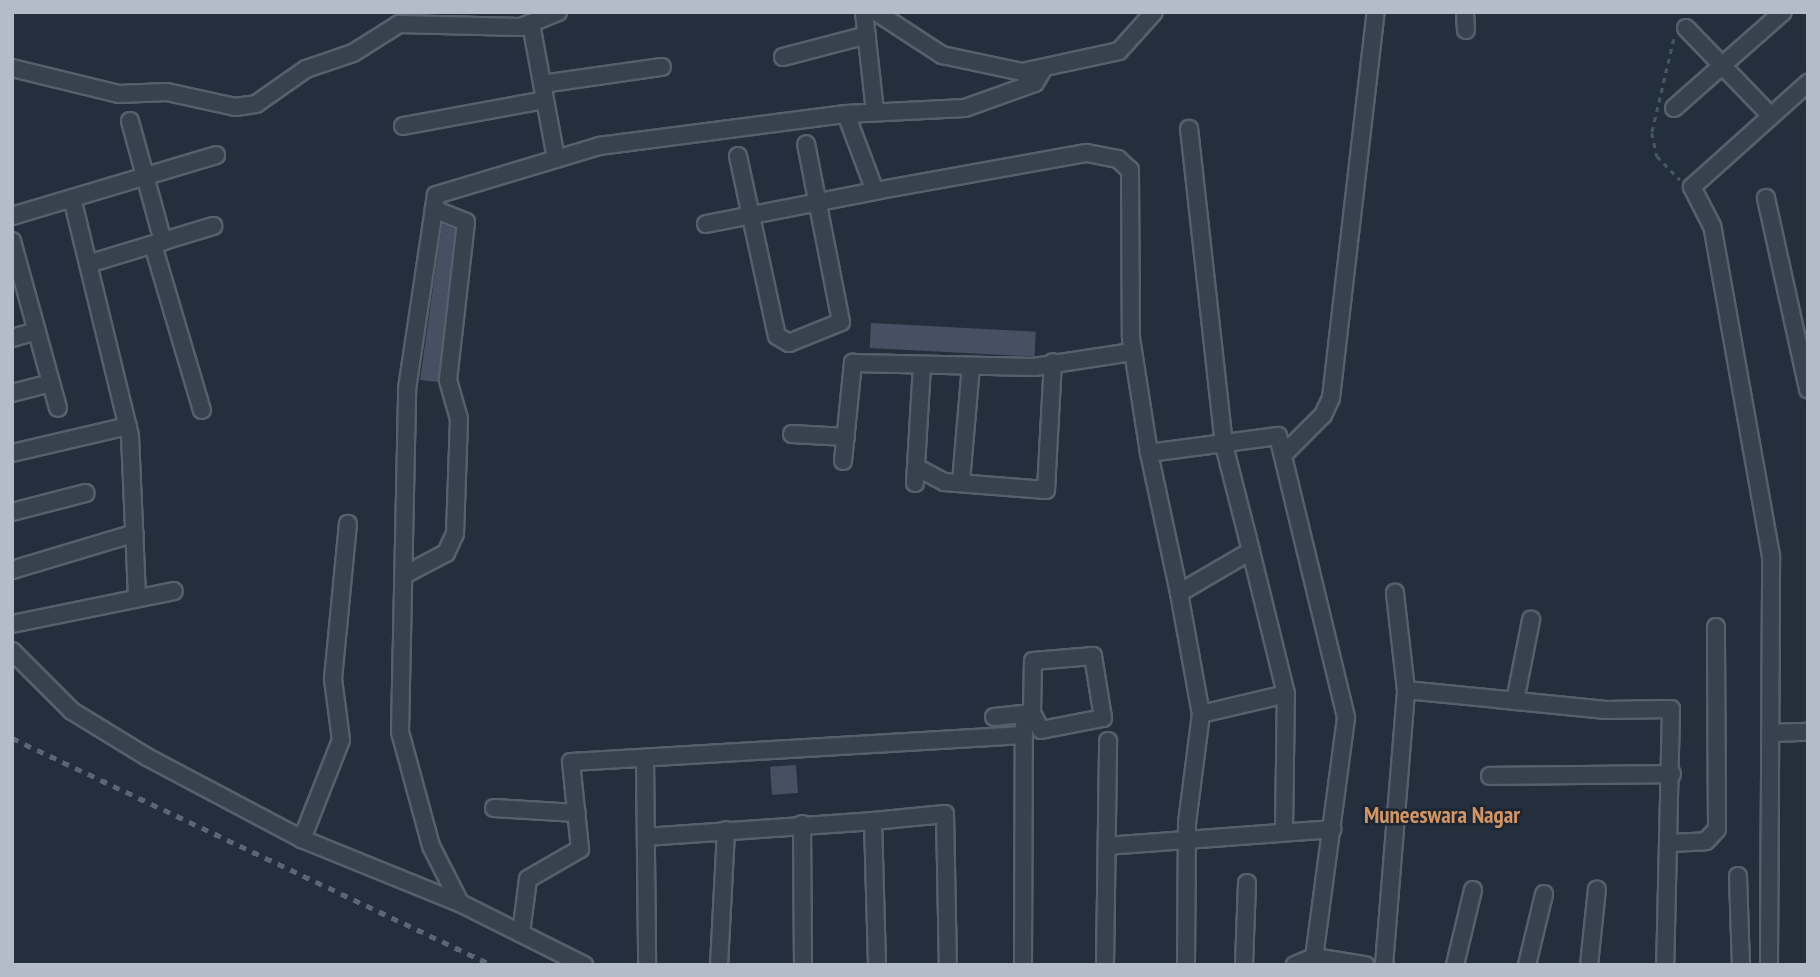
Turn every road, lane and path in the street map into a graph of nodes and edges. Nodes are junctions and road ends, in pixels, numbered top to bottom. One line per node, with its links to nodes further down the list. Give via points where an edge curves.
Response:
1 (558, 12): 8 (street)
2 (864, 12): 11 (street)
3 (876, 12): 16 (street, via 966,62)
4 (1154, 12): 16 (street, via 1119,51)
5 (1376, 12): 61 (street, via 1331,398 1323,415)
6 (1465, 12): 10 (street)
7 (1783, 12): 13 (street)
8 (531, 24): 15 (street, via 399,24 353,53 306,69 256,104 235,107 167,92 119,94); 18 (street)
9 (1686, 29): 13 (street)
10 (1466, 30)
11 (867, 35): 12 (street); 20 (street)
12 (783, 58)
13 (1722, 65): 19 (street); 22 (street)
14 (662, 67): 18 (street)
15 (12, 68)
16 (1043, 69): 20 (street, via 1035,83 965,108)
17 (1808, 83): 22 (street)
18 (544, 92): 24 (street); 29 (street)
19 (1674, 108)
20 (875, 112): 21 (street)
21 (846, 114): 29 (street, via 599,146); 31 (street)
22 (1771, 116): 86 (street, via 1692,187 1712,226 1771,556)
23 (130, 121): 30 (street)
24 (402, 126)
25 (1189, 129): 58 (street)
26 (806, 144): 34 (street)
27 (216, 155): 30 (street)
28 (738, 156): 36 (street)
29 (556, 159): 35 (street, via 436,195)
30 (145, 176): 32 (street); 41 (street)
31 (875, 191): 34 (street); 46 (street, via 1087,153 1118,159 1129,170)
32 (72, 198): 37 (street); 42 (street)
33 (1766, 198): 51 (street)
34 (818, 202): 36 (street); 36 (street, via 841,325 789,343 777,336)
35 (434, 209): 70 (street, via 407,389); 70 (street, via 467,225 448,380 459,419 455,534 446,553)
36 (751, 215): 38 (street)
37 (12, 216)
38 (706, 224)
39 (213, 226): 41 (street)
40 (12, 241): 43 (street)
41 (158, 243): 42 (street); 54 (street)
42 (88, 264): 55 (street)
43 (17, 281): 44 (street)
44 (36, 331): 45 (street); 50 (street)
45 (12, 338)
46 (1132, 352): 47 (street); 60 (street)
47 (1053, 362): 49 (street); 63 (street, via 1046,490)
48 (922, 365): 49 (street); 57 (street, via 853,363); 63 (street, via 916,475)
49 (971, 366): 63 (street)
50 (51, 383): 52 (street); 53 (street)
51 (1808, 389)
52 (12, 393)
53 (58, 408)
54 (202, 410)
55 (128, 426): 59 (street); 67 (street)
56 (792, 434): 57 (street)
57 (846, 437): 62 (street)
58 (1224, 445): 60 (street); 61 (street, via 1278,436); 68 (street)
59 (12, 453)
60 (1149, 453): 72 (street)
61 (1283, 455): 96 (street, via 1346,718)
62 (844, 461)
63 (961, 482)
64 (86, 493): 65 (street)
65 (12, 512)
66 (348, 524): 100 (street, via 333,679 341,740)
67 (135, 533): 69 (street); 74 (street)
68 (1251, 551): 72 (street); 80 (street)
69 (12, 570)
70 (408, 573): 109 (street, via 400,732 431,846)
71 (174, 591): 74 (street)
72 (1179, 593): 83 (street)
73 (1395, 593): 79 (street)
74 (137, 597): 76 (street)
75 (1531, 620): 81 (street)
76 (12, 624)
77 (1716, 627): 102 (street, via 1716,834 1706,841)
78 (12, 650): 100 (street, via 72,711)
79 (1406, 690): 81 (street); 124 (street)
80 (1286, 695): 83 (street); 98 (street)
81 (1515, 701): 90 (street, via 1671,709)
82 (1028, 714): 82 (street, via 1041,730 1104,717 1093,656 1033,661); 84 (street); 87 (street)
83 (1201, 714): 101 (street)
84 (995, 717)
85 (1808, 732): 86 (street)
86 (1771, 733): 130 (street)
87 (1024, 736): 89 (street); 118 (street)
88 (1108, 741): 103 (street)
89 (645, 758): 93 (street, via 571,762); 99 (street)
90 (1672, 774): 91 (street); 102 (street)
91 (1490, 776)
92 (494, 808): 93 (street)
93 (577, 813): 110 (street, via 580,849 528,879)
94 (873, 821): 95 (street); 116 (street); 117 (street, via 945,814)
95 (802, 824): 97 (street); 115 (street)
96 (1332, 829): 98 (street); 111 (street)
97 (726, 830): 99 (street); 114 (street)
98 (1284, 832): 101 (street)
99 (646, 837): 113 (street)
100 (302, 839): 109 (street)
101 (1186, 840): 103 (street); 120 (street)
102 (1671, 843): 128 (street)
103 (1107, 846): 119 (street)
104 (1738, 876): 129 (street)
105 (1247, 883): 121 (street)
106 (1597, 889): 127 (street)
107 (1473, 890): 125 (street)
108 (1544, 894): 126 (street)
109 (460, 903): 110 (street)
110 (521, 933): 112 (street)
111 (1314, 957): 122 (street); 123 (street)
112 (583, 965)
113 (647, 965)
114 (719, 965)
115 (803, 965)
116 (877, 965)
117 (948, 965)
118 (1023, 965)
119 (1105, 965)
120 (1186, 965)
121 (1244, 965)
122 (1295, 965)
123 (1365, 965)
124 (1384, 965)
125 (1455, 965)
126 (1527, 965)
127 (1589, 965)
128 (1665, 965)
129 (1741, 965)
130 (1769, 965)

